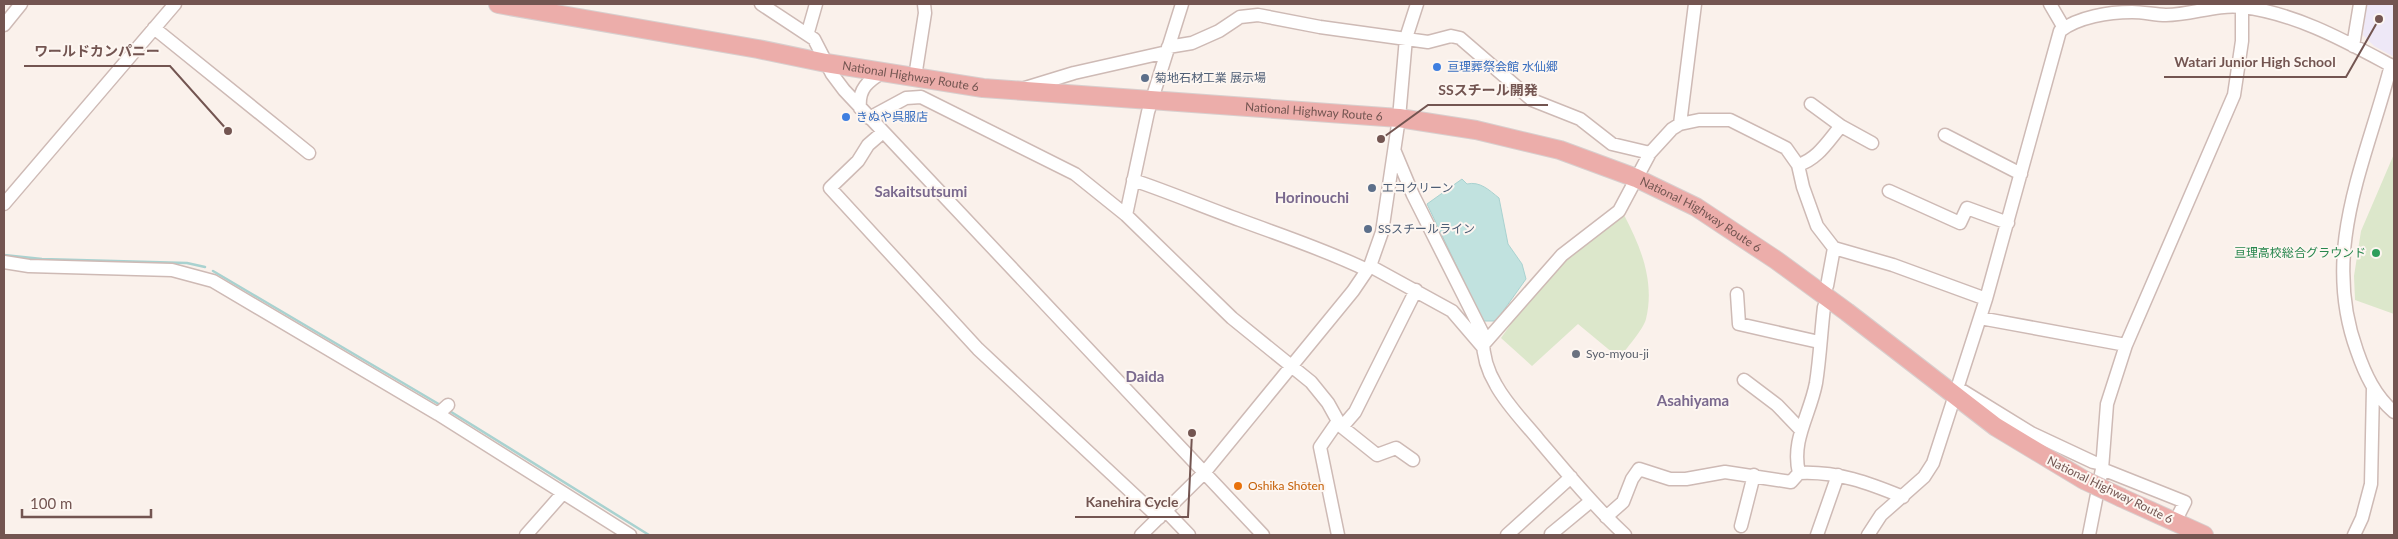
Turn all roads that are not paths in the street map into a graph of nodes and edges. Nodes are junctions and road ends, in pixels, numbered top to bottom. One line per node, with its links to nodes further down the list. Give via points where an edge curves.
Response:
1 (21, 4): 13 (street)
2 (175, 4): 14 (street)
3 (498, 4): 20 (highway, National Highway Route 6)
4 (761, 4): 16 (street)
5 (816, 4): 16 (street)
6 (924, 4): 23 (street)
7 (1182, 4): 19 (street)
8 (1417, 4): 17 (street)
9 (1695, 4): 30 (street)
10 (2050, 4): 15 (street)
11 (2360, 4): 18 (street)
12 (2242, 7): 15 (street, via 2213,7 2166,15 2132,12 2102,15); 18 (street, via 2290,18); 56 (street, via 2242,41 2234,95)
13 (4, 25)
14 (154, 28): 36 (street); 43 (street)
15 (2064, 28): 39 (street, via 2055,44)
16 (808, 32): 20 (street)
17 (1406, 38): 19 (street, via 1258,15 1240,17 1219,31); 29 (street); 37 (street, via 1428,42 1451,36 1460,38 1532,100 1580,119 1612,144)
18 (2353, 46): 21 (street)
19 (1168, 49): 24 (street); 25 (street)
20 (826, 63): 22 (highway, National Highway Route 6); 27 (street)
21 (2393, 66): 60 (street, via 2353,193 2344,236 2343,295 2356,351)
22 (883, 72): 23 (highway, National Highway Route 6); 27 (street, via 869,80 862,90)
23 (915, 77): 24 (highway, National Highway Route 6)
24 (1018, 91): 25 (highway, National Highway Route 6)
25 (1152, 99): 29 (highway, National Highway Route 6); 41 (street)
26 (1811, 104): 31 (street)
27 (860, 108): 28 (street)
28 (870, 118): 32 (street); 44 (street, via 906,98 922,98 1075,174)
29 (1400, 118): 35 (street); 40 (highway, National Highway Route 6, via 1476,130 1560,150)
30 (1680, 124): 37 (street); 38 (street, via 1730,120 1786,148)
31 (1841, 126): 34 (street); 38 (street, via 1817,155)
32 (883, 132): 69 (street); 77 (street, via 830,188 978,349)
33 (1945, 135): 39 (street)
34 (1872, 144)
35 (1394, 149): 48 (street, via 1382,232); 57 (street, via 1413,195 1483,334)
36 (309, 153)
37 (1650, 153): 40 (street)
38 (1798, 165): 46 (street, via 1817,226)
39 (2022, 174): 45 (street)
40 (1636, 178): 57 (street, via 1619,211 1562,255); 61 (highway, National Highway Route 6, via 1696,207 1776,260)
41 (1133, 180): 44 (street); 48 (street)
42 (1888, 191): 45 (street, via 1960,223 1968,208)
43 (4, 204)
44 (1126, 215): 58 (street, via 1232,318)
45 (2008, 223): 52 (street)
46 (1834, 248): 49 (street); 52 (street, via 1893,265)
47 (4, 262): 64 (street, via 29,266 172,270 203,277)
48 (1368, 268): 50 (street); 58 (street, via 1353,291)
49 (1827, 286)
50 (1416, 290): 57 (street, via 1452,310); 65 (street, via 1356,412)
51 (1737, 294): 55 (street, via 1739,324)
52 (1986, 299): 54 (street)
53 (1824, 307): 55 (street)
54 (1980, 318): 56 (street); 61 (street)
55 (1819, 342): 66 (street, via 1816,384)
56 (2126, 345): 68 (street, via 2107,404)
57 (1482, 346): 73 (street, via 1487,368 1496,386)
58 (1291, 365): 65 (street, via 1311,382); 69 (street)
59 (1744, 380): 66 (street)
60 (2372, 388): 63 (street); 94 (street, via 2371,484)
61 (1957, 393): 68 (street); 75 (street, via 1933,463 1924,477); 79 (highway, National Highway Route 6, bridge, via 1996,427 2084,480)
62 (448, 405): 64 (street)
63 (2394, 412)
64 (438, 414): 74 (street)
65 (1340, 424): 67 (street, via 1377,456 1396,448); 87 (street, via 1320,446)
66 (1800, 428): 70 (street, via 1795,459)
67 (1414, 460)
68 (2102, 467): 79 (street, via 2185,502); 92 (street)
69 (1204, 473): 77 (street); 86 (street)
70 (1799, 473): 71 (street, via 1791,482); 72 (street)
71 (1754, 475): 78 (street, via 1725,472 1686,479 1639,469 1623,502); 80 (street)
72 (1838, 475): 75 (street, via 1859,479); 90 (street)
73 (1571, 477): 76 (street); 88 (street)
74 (563, 494): 82 (street); 83 (street)
75 (1903, 497): 91 (street, via 1881,515)
76 (1591, 500): 78 (street); 81 (street)
77 (1163, 515): 84 (street); 85 (street)
78 (1606, 517): 89 (street)
79 (2175, 522): 93 (highway, National Highway Route 6)
80 (1741, 526)
81 (1551, 534)
82 (526, 535)
83 (630, 535)
84 (1141, 535)
85 (1189, 535)
86 (1262, 535)
87 (1338, 535)
88 (1507, 535)
89 (1625, 535)
90 (1817, 535)
91 (1868, 535)
92 (2089, 535)
93 (2204, 535)
94 (2354, 535)

